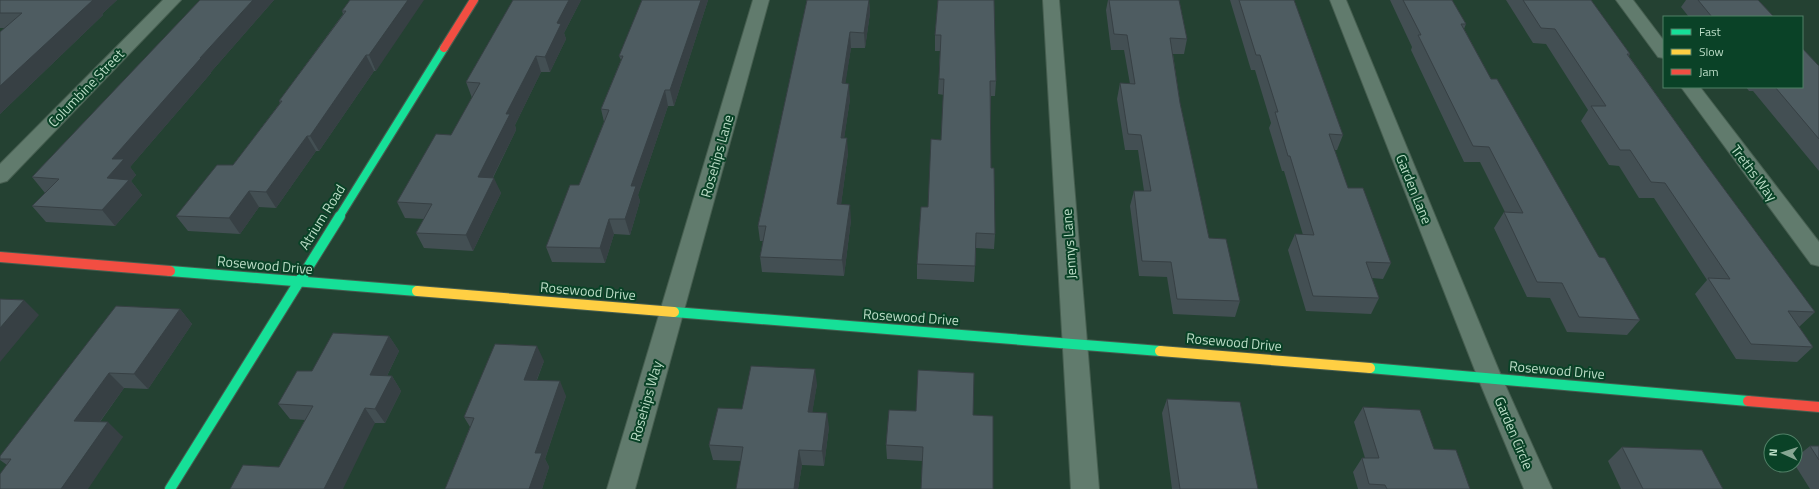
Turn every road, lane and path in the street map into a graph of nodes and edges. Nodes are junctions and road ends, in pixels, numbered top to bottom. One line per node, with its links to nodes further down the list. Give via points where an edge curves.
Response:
1 (173, 0): 9 (street, Columbine Street)
2 (474, 0): 12 (street, Atrium Road)
3 (761, 0): 13 (street, Rosehips Lane)
4 (1051, 0): 14 (street, Jennys Lane)
5 (1338, 0): 15 (street, Garden Lane)
6 (1624, 0): 7 (street)
7 (1663, 51)
8 (1691, 88): 11 (street, Treths Way)
9 (0, 176)
10 (0, 257): 12 (street, Rosewood Drive)
11 (1819, 258)
12 (298, 282): 13 (street, Rosewood Drive); 17 (street, Atrium Road)
13 (672, 312): 14 (street, Rosewood Drive); 18 (street, Rosehips Way)
14 (1076, 344): 15 (street, Rosewood Drive); 19 (street, Jennys Lane)
15 (1490, 378): 16 (street, Rosewood Drive); 20 (street, Garden Circle)
16 (1819, 407)
17 (170, 489)
18 (621, 489)
19 (1085, 489)
20 (1538, 489)

